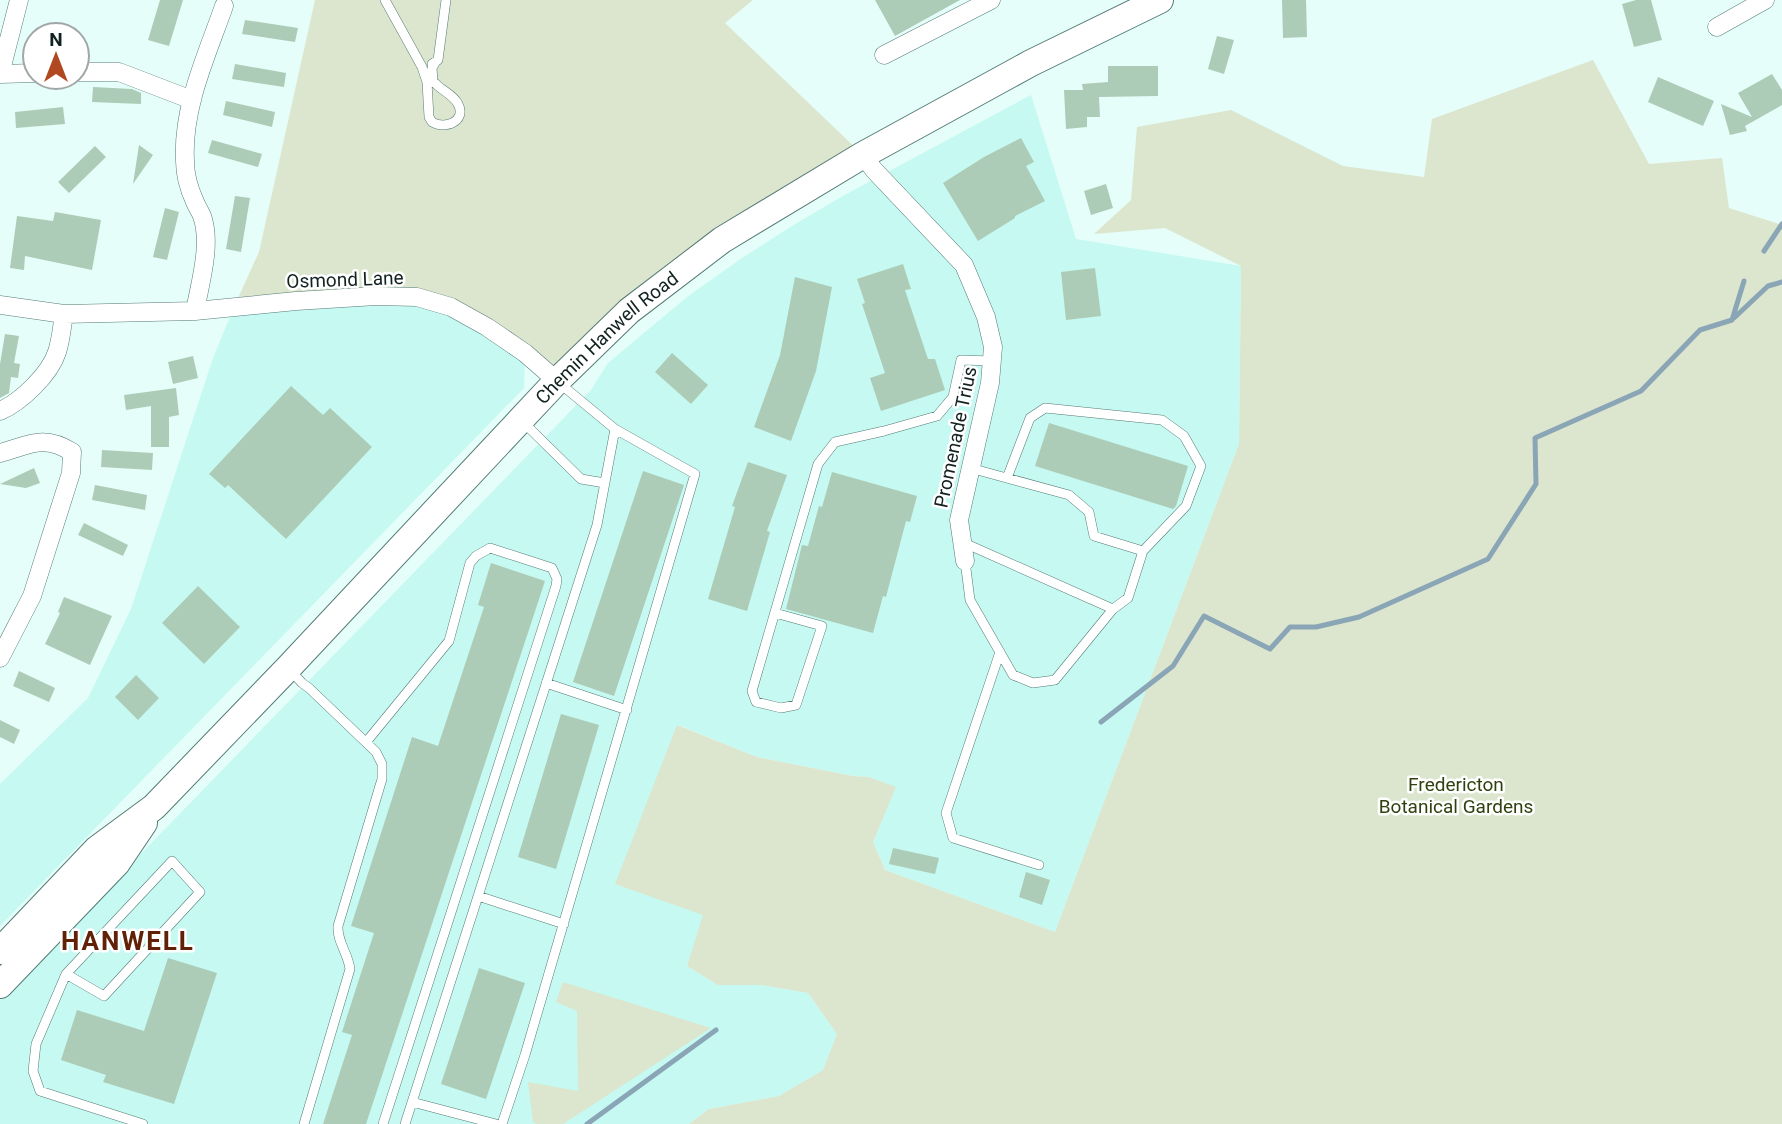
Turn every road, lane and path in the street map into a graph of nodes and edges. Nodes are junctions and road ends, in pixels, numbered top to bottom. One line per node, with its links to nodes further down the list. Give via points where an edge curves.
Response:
1 (19, 0): 14 (street)
2 (385, 0): 11 (lane)
3 (446, 0): 10 (lane)
4 (990, 0): 9 (street)
5 (1160, 0): 16 (main road, Chemin Hanwell Road, via 1031,63)
6 (1765, 0): 8 (street)
7 (224, 6): 15 (street)
8 (1717, 27)
9 (884, 55)
10 (435, 63): 11 (lane); 11 (lane, via 433,81 459,105 460,117 450,124 436,125 429,117)
11 (422, 67)
12 (91, 72): 15 (street, via 119,72)
13 (21, 73): 14 (street)
14 (0, 74)
15 (192, 100): 18 (street, via 185,160 188,183 202,217 205,253)
16 (863, 155): 20 (street, Promenade Trius, via 964,265 986,317); 21 (main road, Chemin Hanwell Road, via 722,240 629,311)
17 (0, 305): 19 (street, Osmond Lane)
18 (195, 311): 19 (street, Osmond Lane); 21 (street, Osmond Lane, via 296,301 416,297 451,307 487,327)
19 (64, 314): 22 (street, via 57,354 42,378)
20 (992, 361): 26 (street, Promenade Trius); 33 (lane, via 961,360 953,397 937,416 835,442 818,464)
21 (557, 381): 23 (main road, Chemin Hanwell Road); 24 (lane)
22 (0, 411)
23 (520, 420): 28 (lane, via 582,479); 36 (main road, Chemin Hanwell Road)
24 (615, 429): 28 (lane); 38 (lane, via 695,474)
25 (0, 453): 35 (street, via 44,441 72,452 71,473 32,596)
26 (970, 468): 27 (lane); 29 (street, Promenade Trius, via 959,520)
27 (1007, 478): 30 (lane, via 1069,495 1089,512 1094,536); 30 (lane, via 1030,418 1045,408 1162,420 1184,436 1201,467 1186,506)
28 (605, 483): 37 (lane, via 597,525)
29 (962, 542): 31 (street, Promenade Trius); 32 (lane)
30 (1143, 551): 32 (lane, via 1128,598)
31 (965, 561): 34 (lane, via 970,600)
32 (1113, 609): 34 (lane, via 1055,680 1033,683 1013,675)
33 (775, 613): 33 (lane, via 752,691 756,702 781,708 796,705 822,626)
34 (1000, 652): 41 (lane, via 946,813 953,838)
35 (0, 658)
36 (288, 668): 39 (lane); 40 (main road, Chemin Hanwell Road)
37 (546, 683): 38 (lane); 42 (lane)
38 (626, 710): 43 (lane)
39 (366, 741): 49 (lane, via 382,765 383,779 338,926 350,969); 50 (lane, via 449,641 470,562 476,556 490,548 552,568 556,586)
40 (154, 807): 44 (main road, Chemin Hanwell Road, via 97,849); 46 (main road, Chemin Hanwell Road, via 117,863)
41 (1039, 865)
42 (478, 895): 43 (lane); 47 (lane)
43 (564, 924): 53 (lane)
44 (0, 951)
45 (66, 974): 45 (lane, via 104,996 200,892 172,861); 48 (lane, via 36,1044 33,1071 40,1091)
46 (0, 985)
47 (412, 1102): 51 (lane); 52 (lane)
48 (143, 1124)
49 (304, 1124)
50 (383, 1124)
51 (405, 1124)
52 (496, 1124)
53 (502, 1124)

